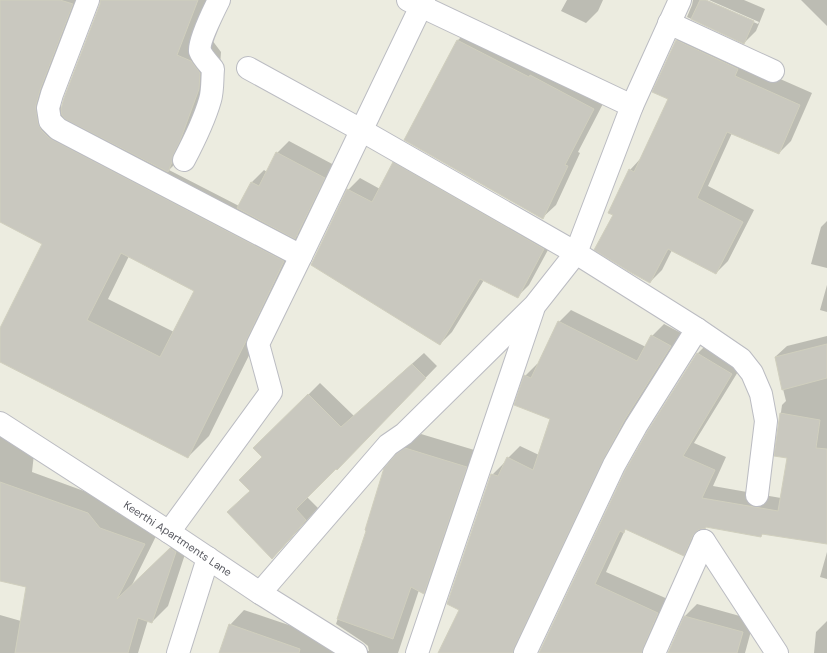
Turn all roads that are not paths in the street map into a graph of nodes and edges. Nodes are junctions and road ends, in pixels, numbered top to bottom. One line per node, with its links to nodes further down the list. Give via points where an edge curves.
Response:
1 (88, 0): 12 (street, via 50,101 50,121 58,129)
2 (218, 0): 10 (street, via 200,47 213,69 210,99)
3 (680, 0): 5 (street)
4 (418, 2): 8 (street); 9 (street)
5 (670, 23): 7 (street); 8 (street)
6 (248, 68): 9 (street)
7 (773, 71)
8 (632, 106): 11 (street)
9 (361, 130): 11 (street); 12 (street)
10 (184, 160)
11 (576, 253): 13 (street); 14 (street)
12 (301, 256): 17 (street, via 258,344 272,392)
13 (535, 305): 19 (street, via 404,434 388,445); 22 (street)
14 (697, 329): 16 (street, via 741,359 752,373 761,394 766,421); 23 (street, via 614,465)
15 (1, 426): 17 (street, Keerthi Apartments Lane)
16 (757, 495)
17 (169, 532): 18 (street, Keerthi Apartments Lane)
18 (208, 558): 19 (street, Keerthi Apartments Lane); 20 (street)
19 (260, 593): 21 (street, Keerthi Apartments Lane)
20 (178, 653)
21 (356, 653)
22 (417, 653)
23 (525, 653)
24 (654, 653): 25 (street, via 704,541)
25 (777, 653)

